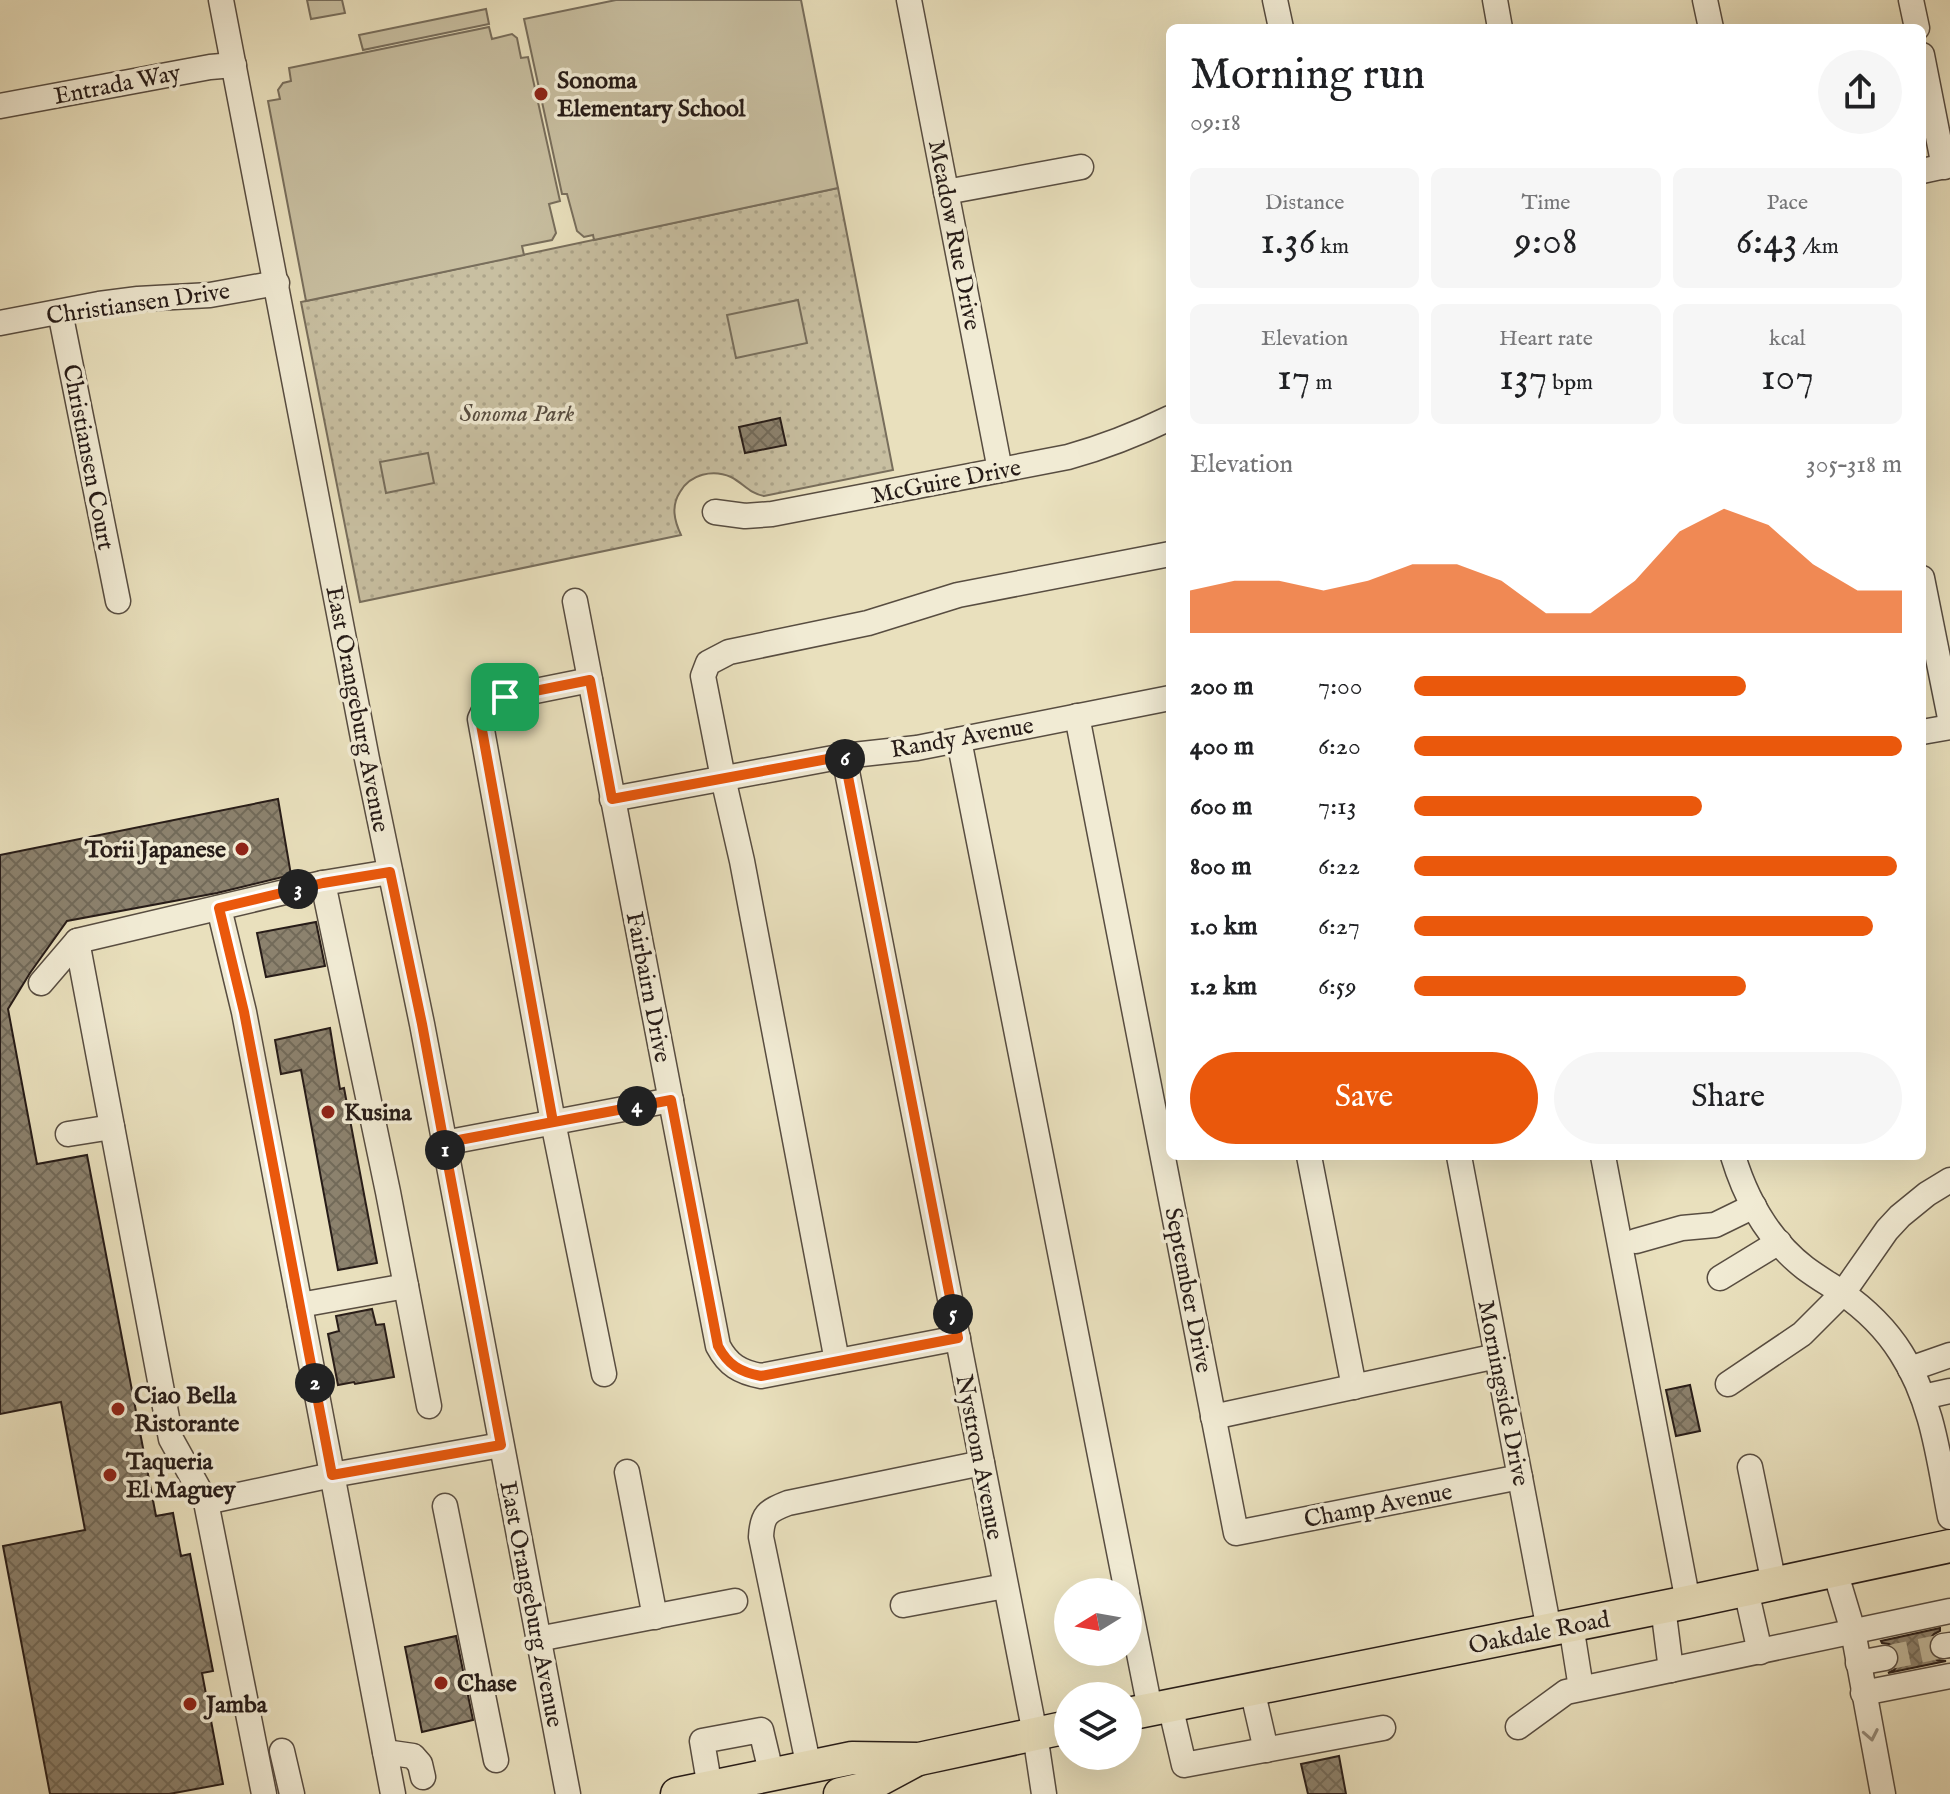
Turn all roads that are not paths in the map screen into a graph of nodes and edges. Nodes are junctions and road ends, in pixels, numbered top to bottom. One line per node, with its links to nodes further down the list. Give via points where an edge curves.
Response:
1 (221, 0): 11 (street, East Orangeburg Avenue)
2 (909, 0): 16 (street, Meadow Rue Drive)
3 (1275, 0): 7 (street)
4 (1495, 0): 8 (street)
5 (1705, 0): 9 (street)
6 (1911, 0): 10 (street)
7 (1280, 24)
8 (1499, 24)
9 (1710, 24)
10 (1916, 24)
11 (234, 65): 13 (street, Entrada Way); 17 (street, East Orangeburg Avenue)
12 (1926, 82): 15 (street)
13 (0, 106)
14 (1081, 167): 16 (street)
15 (1939, 168)
16 (946, 192): 21 (street, Meadow Rue Drive)
17 (277, 283): 18 (street, Christiansen Drive); 37 (street, East Orangeburg Avenue)
18 (60, 312): 19 (street, Christiansen Drive); 25 (street, Christiansen Court)
19 (0, 323)
20 (1166, 420): 21 (street, McGuire Drive, via 1068,457)
21 (1000, 470): 22 (street, McGuire Drive, via 772,514)
22 (715, 512)
23 (1166, 555): 35 (street, via 958,595 868,623 729,652 708,663 703,676)
24 (1926, 598): 30 (street)
25 (118, 601)
26 (575, 601): 27 (street, Fairbairn Drive)
27 (590, 680): 36 (street, Fairbairn Drive); 43 (street, via 505,697 487,704 480,719)
28 (1166, 699): 29 (street, Randy Avenue)
29 (1077, 716): 33 (street, Randy Avenue); 70 (street, September Drive)
30 (1950, 718)
31 (1950, 727): 32 (street)
32 (1926, 731)
33 (959, 740): 34 (street, Randy Avenue); 83 (street)
34 (844, 756): 35 (street, Randy Avenue); 59 (street, Nystrom Avenue)
35 (723, 778): 36 (street, Randy Avenue); 62 (street)
36 (612, 799): 42 (street, Fairbairn Drive)
37 (390, 872): 38 (street); 46 (street, East Orangeburg Avenue)
38 (323, 883): 39 (street); 56 (street)
39 (219, 908): 40 (street); 58 (street)
40 (77, 941): 41 (street); 44 (street)
41 (41, 983)
42 (671, 1100): 43 (street); 62 (street, Fairbairn Drive, via 724,1357 733,1367 761,1376)
43 (553, 1122): 46 (street); 64 (street)
44 (112, 1127): 45 (street); 77 (street, via 171,1439)
45 (68, 1134)
46 (444, 1143): 71 (street, East Orangeburg Avenue)
47 (1310, 1160): 66 (street)
48 (1460, 1160): 61 (street, Morningside Drive)
49 (1604, 1160): 88 (street)
50 (1734, 1160): 52 (street)
51 (1950, 1180): 57 (street, via 1900,1216)
52 (1754, 1206): 53 (street, via 1715,1225); 54 (street)
53 (1636, 1241)
54 (1779, 1242): 55 (street); 57 (street, via 1805,1268)
55 (1720, 1278)
56 (406, 1286): 58 (street); 69 (street)
57 (1843, 1293): 63 (street, via 1884,1330); 65 (street, via 1802,1334)
58 (300, 1305): 75 (street)
59 (958, 1338): 62 (street); 72 (street, Nystrom Avenue)
60 (1950, 1355): 63 (street)
61 (1497, 1356): 66 (street); 76 (street, Morningside Drive)
62 (837, 1361)
63 (1910, 1369): 68 (street)
64 (604, 1374)
65 (1728, 1384)
66 (1354, 1387): 70 (street)
67 (1950, 1391): 68 (street)
68 (1923, 1397): 79 (street)
69 (429, 1406)
70 (1213, 1417): 80 (street, September Drive)
71 (501, 1445): 75 (street); 93 (street, East Orangeburg Avenue)
72 (982, 1463): 84 (street, Nystrom Avenue); 113 (street, via 788,1503 768,1512 761,1537)
73 (1750, 1467): 85 (street)
74 (627, 1472): 90 (street)
75 (332, 1475): 77 (street); 110 (street)
76 (1520, 1477): 80 (street, Champ Avenue); 91 (street, Morningside Drive)
77 (206, 1502): 117 (street)
78 (445, 1506): 112 (street)
79 (1950, 1517)
80 (1236, 1533)
81 (1950, 1546): 82 (main road, Oakdale Road)
82 (1835, 1571): 85 (main road, Oakdale Road); 92 (street)
83 (1124, 1578)
84 (1005, 1586): 87 (street); 107 (street, Nystrom Avenue)
85 (1760, 1587): 88 (main road, Oakdale Road); 94 (street)
86 (735, 1601): 90 (street)
87 (903, 1605)
88 (1675, 1605): 91 (main road, Oakdale Road); 98 (street)
89 (1950, 1611): 92 (street)
90 (655, 1617): 93 (street)
91 (1560, 1628): 100 (street, Morningside Drive); 101 (main road, Oakdale Road)
92 (1853, 1631): 94 (street); 96 (street)
93 (538, 1639): 120 (street, East Orangeburg Avenue)
94 (1760, 1652): 98 (street)
95 (1885, 1658): 96 (street)
96 (1858, 1663): 102 (street)
97 (1141, 1666): 103 (street)
98 (1671, 1670): 100 (street)
99 (1950, 1676): 102 (street)
100 (1581, 1688): 104 (street, via 1566,1692)
101 (1252, 1689): 103 (main road, Oakdale Road); 108 (street)
102 (1863, 1693): 124 (street, one-way to 124)
103 (1149, 1709): 108 (street, via 1184,1765)
104 (1518, 1727)
105 (1383, 1728): 108 (street)
106 (1054, 1730): 107 (main road)
107 (1035, 1734): 111 (main road); 123 (street, Nystrom Avenue)
108 (1266, 1750)
109 (282, 1751): 118 (street)
110 (385, 1752): 115 (street, via 413,1756); 119 (street)
111 (919, 1759): 113 (main road, via 852,1758); 122 (main road, via 862,1789)
112 (496, 1760)
113 (809, 1768): 114 (main road)
114 (772, 1776): 116 (main road); 116 (street, via 761,1730 702,1741)
115 (423, 1777)
116 (710, 1788): 121 (main road)
117 (264, 1794)
118 (292, 1794)
119 (393, 1794)
120 (568, 1794)
121 (677, 1794)
122 (840, 1794)
123 (1044, 1794)
124 (1883, 1794)

